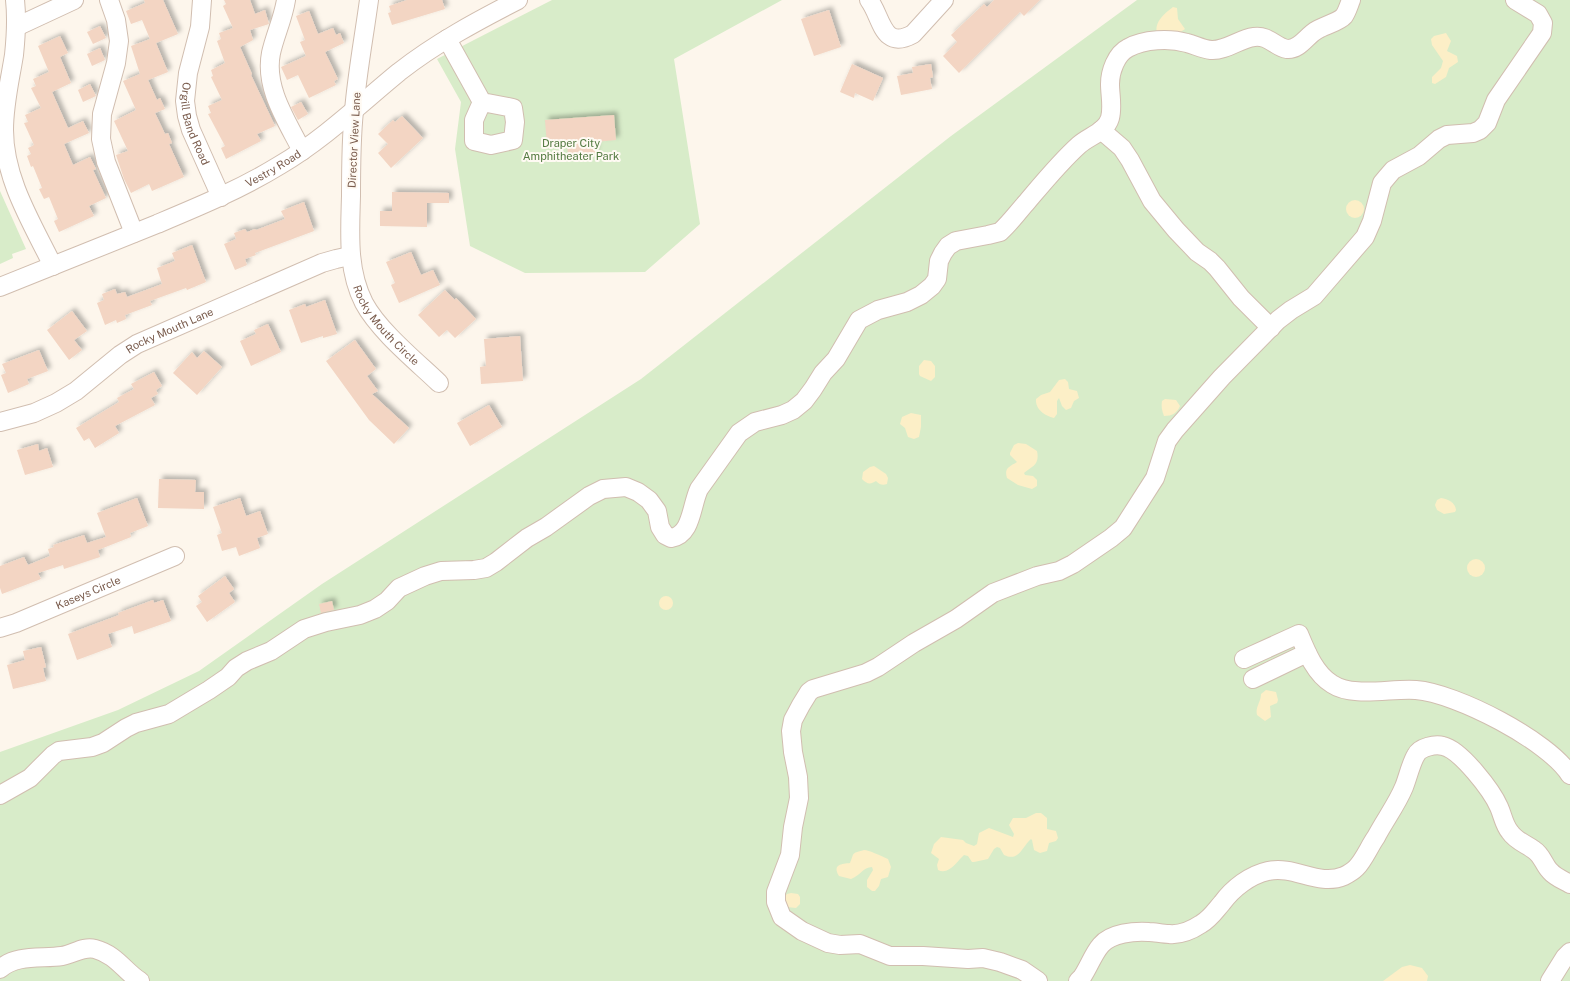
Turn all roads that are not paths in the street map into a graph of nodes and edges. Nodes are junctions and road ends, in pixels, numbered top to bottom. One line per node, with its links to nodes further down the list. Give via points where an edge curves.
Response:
1 (15, 0): 12 (street)
2 (74, 0): 12 (street)
3 (109, 0): 19 (street, via 116,20 119,41 116,63 102,114 101,139 106,162)
4 (202, 0): 18 (street, Orgill Band Road, via 200,27 188,74 185,102 191,130)
5 (286, 0): 17 (street, via 271,53 270,78 277,102)
6 (369, 0): 15 (street, Director View Lane)
7 (518, 0): 13 (street, Vestry Road)
8 (869, 0): 9 (street, via 884,30 891,37 901,38 913,34)
9 (944, 0)
10 (1352, 0): 16 (street, via 1343,17 1316,30 1304,42 1289,49 1282,48 1265,38 1256,37 1211,50 1169,41 1138,44 1127,48 1114,64 1110,83 1110,118)
11 (1515, 0): 23 (street, via 1538,14 1543,23 1542,33 1496,100 1487,123 1473,133 1459,133 1439,139 1419,156 1393,170 1382,183 1372,221 1362,241 1314,296 1291,310)
12 (16, 27): 21 (street, via 4,115 4,145 16,188)
13 (446, 39): 14 (street); 15 (street, Vestry Road, via 399,72)
14 (482, 102)
15 (354, 112): 17 (street, Vestry Road); 20 (street, Director View Lane)
16 (1102, 130): 23 (street, via 1122,148 1152,200 1176,230 1217,268 1241,298); 32 (street, via 1081,142 1000,232 956,241 948,246 940,261 937,279 921,295 878,310 859,320 836,359 804,401 793,410 755,422 739,433 694,498 684,533 670,538 665,535 660,527 657,511 649,500 638,492 626,487 603,489 486,568 425,576 399,588 375,609 304,629 275,649 247,661 209,690 169,714 136,723 103,743 59,751 30,778)
17 (302, 151): 18 (street, Vestry Road)
18 (221, 197): 19 (street, Vestry Road)
19 (134, 233): 21 (street, Vestry Road)
20 (350, 256): 24 (street, Rocky Mouth Circle, via 358,290 373,316); 25 (street, Rocky Mouth Lane, via 322,263 137,344 76,391 56,403 34,413)
21 (53, 266): 22 (street, Vestry Road)
22 (0, 287)
23 (1271, 328): 37 (street, via 1222,377 1175,430 1168,440 1154,478 1123,528 1111,538 1059,571 1037,576 993,593 956,619 872,670 813,689 793,720 791,731 799,798 790,855 776,892 776,902 782,917 828,944 860,944 890,956 983,958 1022,970)
24 (439, 383)
25 (0, 422)
26 (175, 556): 27 (street, Kaseys Circle)
27 (0, 628)
28 (1307, 653): 29 (street, via 1299,634); 30 (street); 31 (street, via 1320,674 1332,685 1366,692 1416,690 1437,694 1492,716 1547,750 1564,765)
29 (1244, 659)
30 (1253, 678)
31 (1570, 775)
32 (0, 795)
33 (1570, 884): 38 (street, via 1548,870 1536,850 1511,834 1488,787 1455,752 1443,746 1431,746 1416,754 1392,810 1362,860 1346,875 1324,880 1284,870 1270,870 1257,874 1232,891 1213,915 1202,924 1187,931 1170,935 1129,933 1106,939)
34 (1570, 952): 39 (street)
35 (0, 969): 36 (street, via 17,960 64,955 85,948 109,955)
36 (140, 981)
37 (1038, 981)
38 (1078, 981)
39 (1550, 981)

